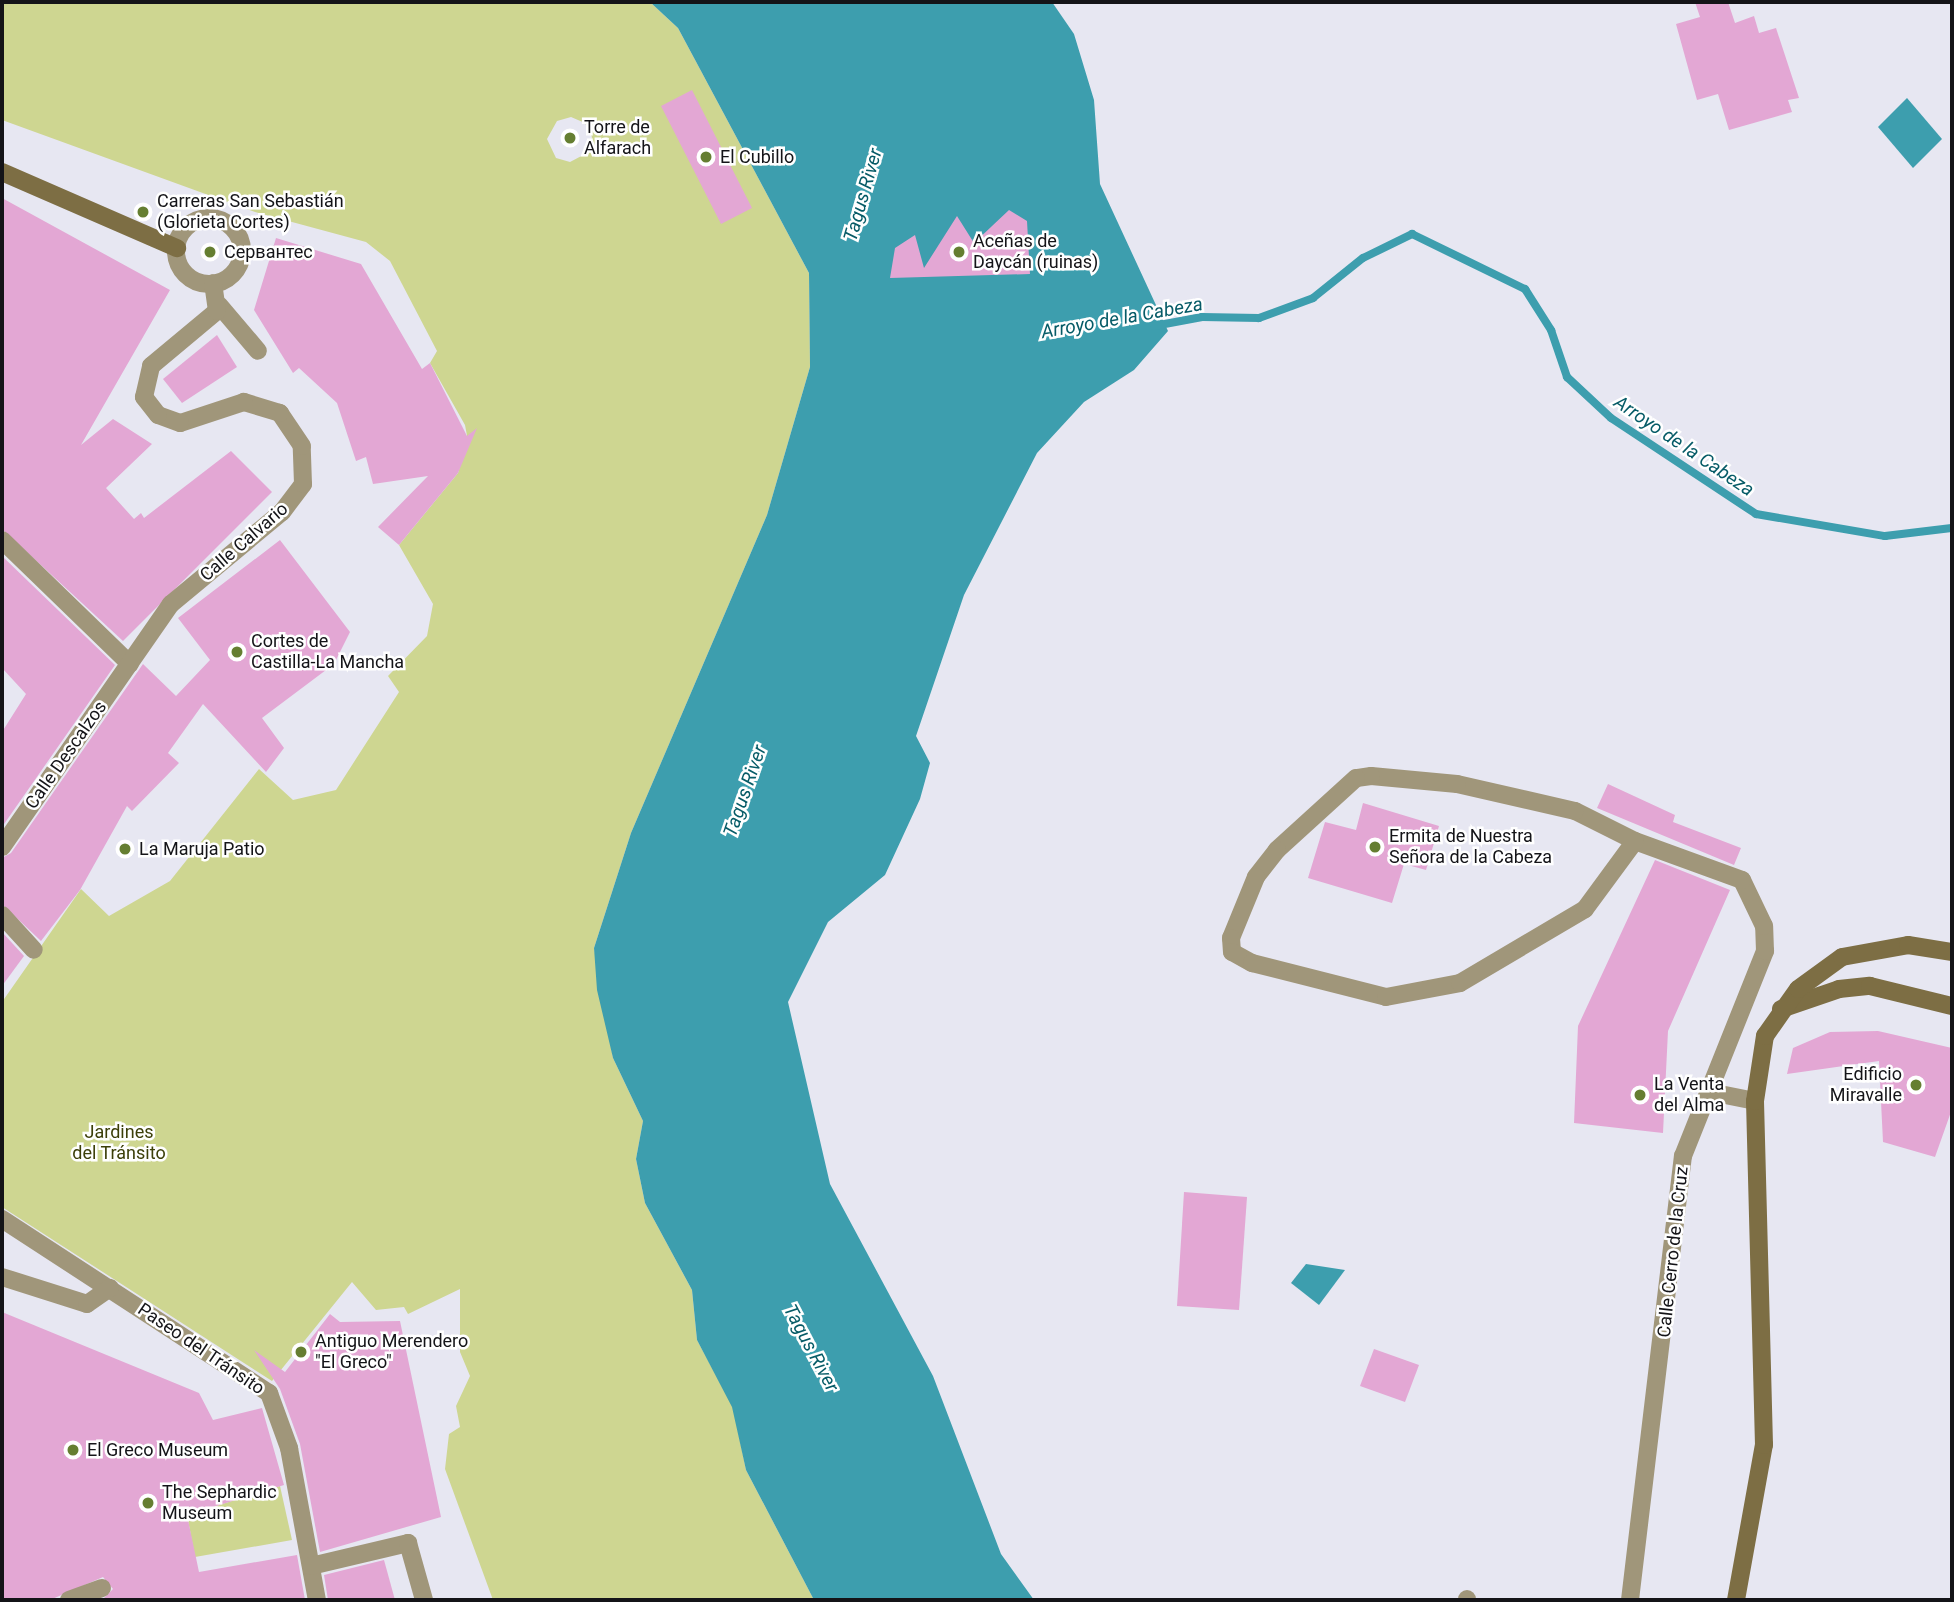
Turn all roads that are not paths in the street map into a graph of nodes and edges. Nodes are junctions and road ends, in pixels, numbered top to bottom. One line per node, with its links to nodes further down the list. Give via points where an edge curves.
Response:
1 (2, 172): 2 (main road)
2 (177, 248): 3 (street, via 187,274); 3 (street, via 195,221 228,223 240,240 241,259 231,276)
3 (213, 283): 4 (street)
4 (219, 305): 5 (street); 7 (street, Calle Calvario, via 151,366 144,397 158,415 180,423 244,402 280,413 302,446 303,484 282,512 171,604)
5 (258, 351)
6 (2, 540): 7 (street)
7 (130, 664): 9 (street, Calle Descalzos)
8 (1635, 841): 8 (street, via 1585,909 1460,983 1386,997 1252,963 1232,952 1231,939 1256,877 1291,835 1356,778 1496,793 1574,811); 15 (street, Calle Cerro de la Cruz, via 1742,880 1764,926 1765,951)
9 (2, 847)
10 (2, 915): 11 (street)
11 (34, 950)
12 (1951, 952): 14 (main road, via 1908,945 1859,951 1813,974)
13 (1952, 1006): 14 (main road, via 1870,986 1839,989)
14 (1781, 1009): 16 (main road, via 1760,1052)
15 (1710, 1092): 16 (street); 25 (street, Calle Cerro de la Cruz, via 1683,1156)
16 (1755, 1101): 26 (main road, via 1764,1445)
17 (2, 1219): 19 (street, Paseo del Tránsito)
18 (2, 1277): 19 (street, via 76,1303 105,1296)
19 (110, 1288): 20 (street, Paseo del Tránsito, via 269,1393 289,1448)
20 (311, 1566): 23 (street, Paseo del Tránsito); 24 (street, via 408,1542)
21 (102, 1588): 22 (street)
22 (69, 1600)
23 (317, 1600)
24 (424, 1600)
25 (1630, 1600)
26 (1736, 1600)

